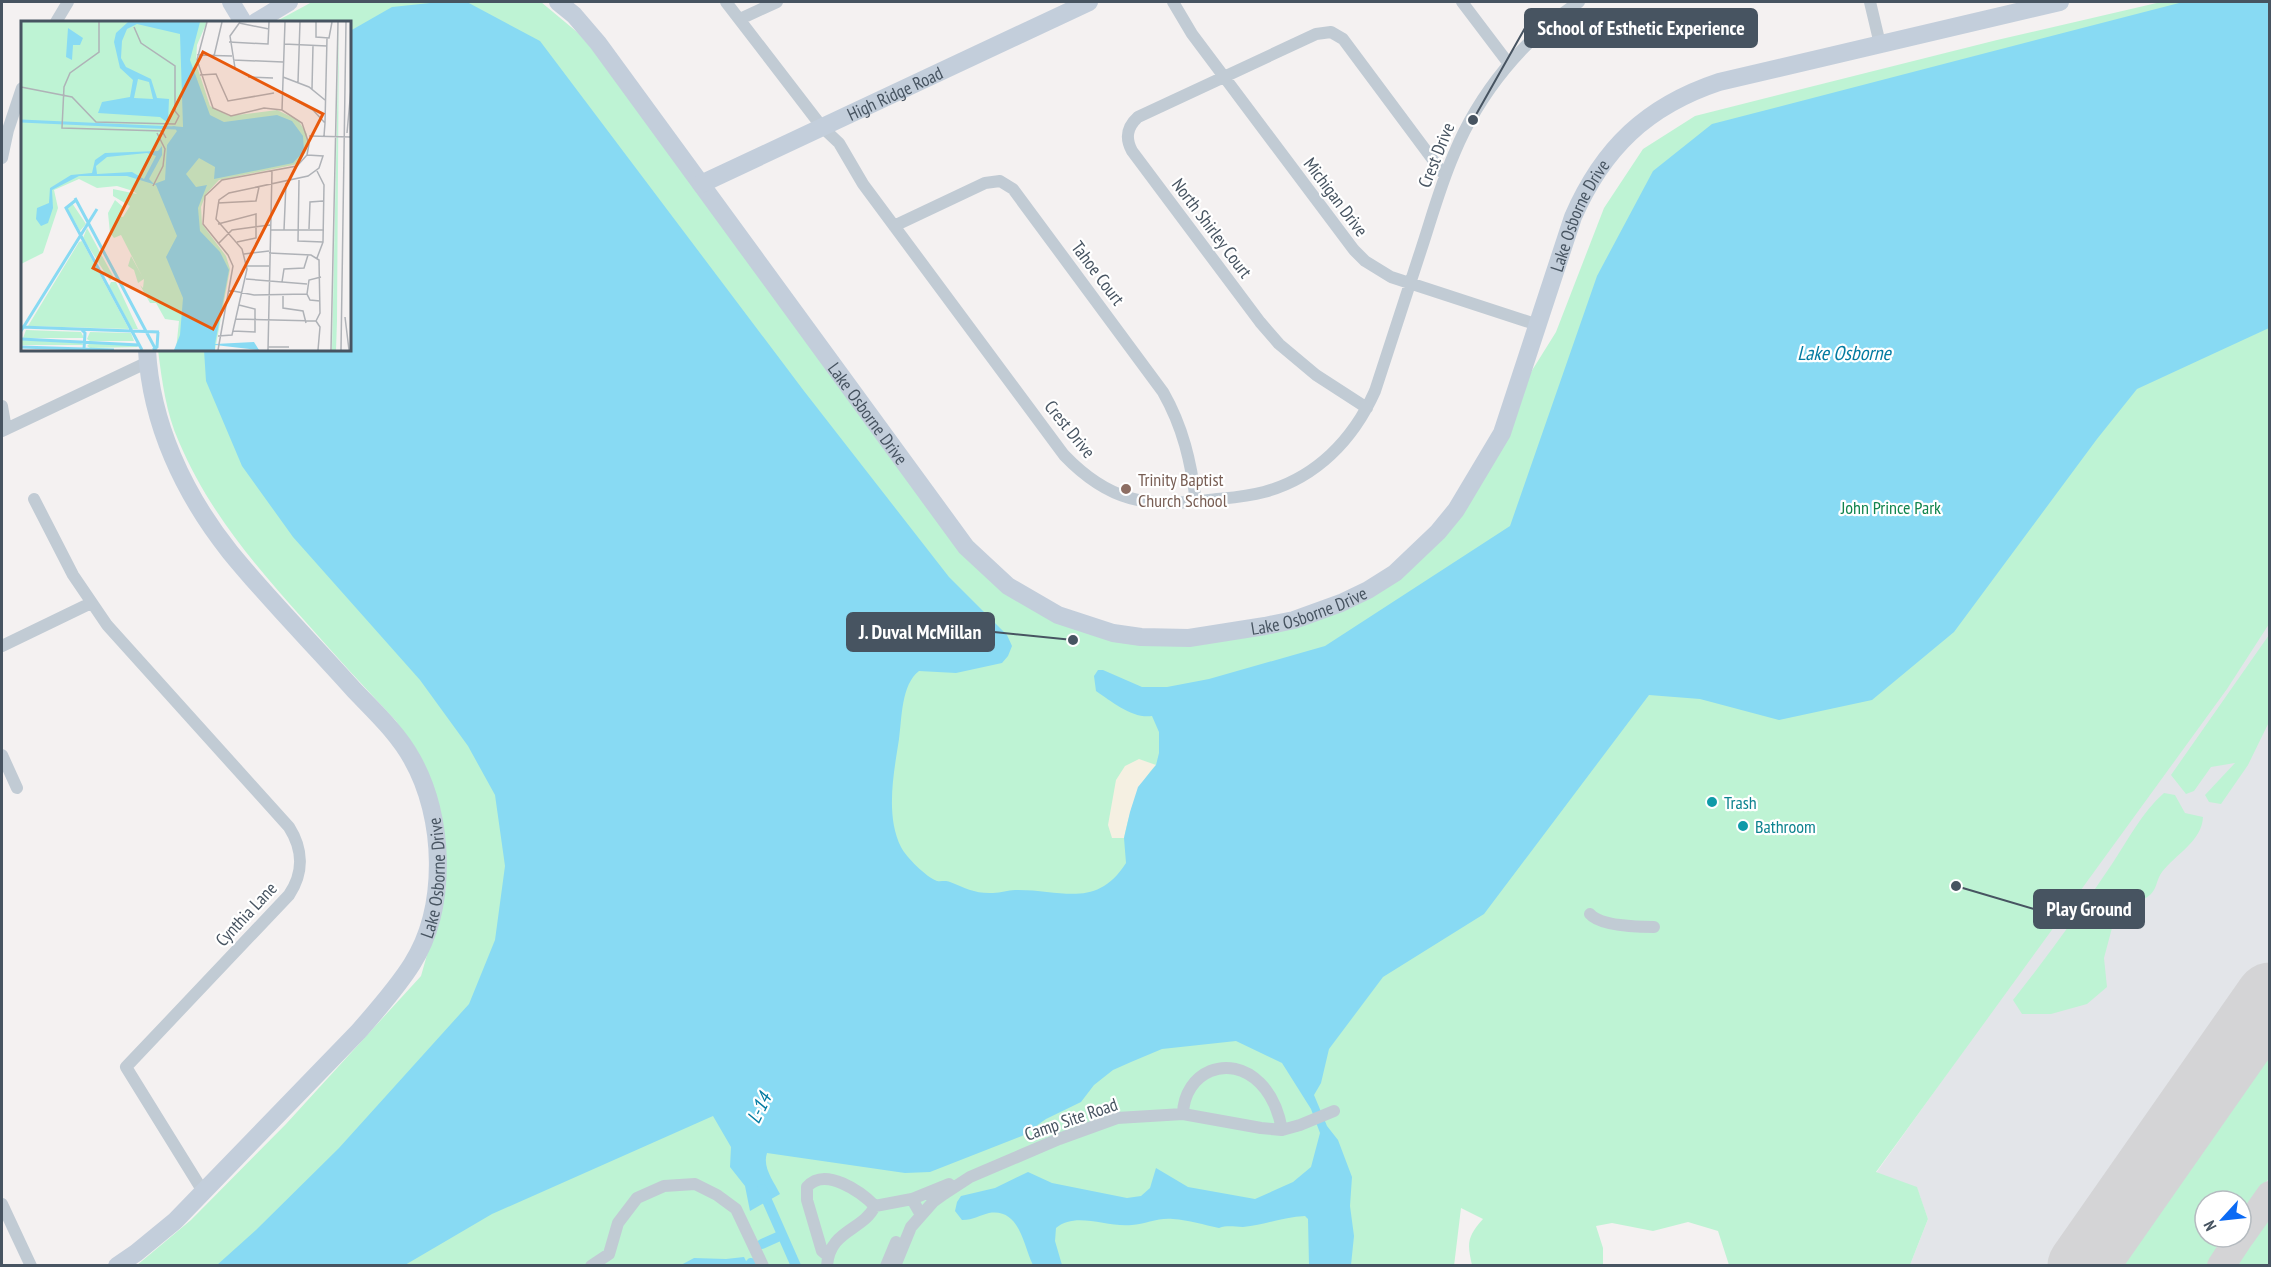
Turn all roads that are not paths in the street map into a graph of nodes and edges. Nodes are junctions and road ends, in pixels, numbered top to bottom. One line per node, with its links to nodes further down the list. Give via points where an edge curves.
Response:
1 (68, 2): 14 (street)
2 (231, 2): 15 (street)
3 (290, 2): 16 (street)
4 (558, 2): 24 (street, Lake Osborne Drive, via 594,37)
5 (726, 2): 13 (street, Crest Drive)
6 (777, 2): 13 (street)
7 (1089, 2): 21 (street, High Ridge Road)
8 (1173, 2): 19 (street, Michigan Drive)
9 (1462, 2): 18 (street)
10 (1579, 2): 18 (street, Crest Drive, via 1548,24)
11 (1870, 2): 17 (street)
12 (2060, 2): 17 (street, Lake Osborne Drive)
13 (740, 19): 21 (street, Crest Drive)
14 (57, 21)
15 (242, 21)
16 (258, 21)
17 (1880, 44): 27 (street, Lake Osborne Drive, via 1719,82 1679,98 1643,121 1612,151 1584,194)
18 (1509, 64): 23 (street, Crest Drive, via 1478,107)
19 (1224, 76): 23 (street, North Shirley Court, via 1316,34 1338,35); 26 (street, Michigan Drive, via 1353,250 1377,270); 30 (street, North Shirley Court, via 1138,117 1129,129 1129,144 1279,344 1316,375)
20 (21, 91): 22 (street)
21 (822, 127): 24 (street, High Ridge Road); 25 (street, Crest Drive, via 839,143)
22 (2, 158)
23 (1445, 176): 26 (street, Crest Drive)
24 (701, 184): 27 (street, Lake Osborne Drive, via 966,547 1032,602 1071,621 1113,633 1179,639 1294,620 1368,591 1395,573 1456,510 1502,433)
25 (894, 226): 33 (street, Crest Drive, via 1077,468 1123,496 1149,503); 33 (street, Tahoe Court, via 985,183 1000,182 1013,189 1163,392 1187,444)
26 (1410, 284): 27 (street, Michigan Drive); 30 (street, Crest Drive)
27 (1538, 325)
28 (147, 356): 31 (street); 44 (street, Lake Osborne Drive, via 164,433 188,489 230,551 412,759 432,812 439,875 413,963 359,1031)
29 (2, 406): 31 (street)
30 (1367, 408): 33 (street, Crest Drive, via 1340,446 1305,474 1264,492)
31 (4, 430)
32 (34, 499): 34 (street, Cynthia Lane, via 56,546)
33 (1196, 502)
34 (91, 603): 35 (street); 44 (street, Cynthia Lane, via 289,827 300,854 299,876 290,896 126,1067)
35 (2, 646)
36 (2, 755): 37 (street)
37 (17, 788)
38 (1590, 914): 39 (street, via 1608,923)
39 (1654, 927)
40 (1334, 1111): 42 (street, Camp Site Road)
41 (1182, 1114): 42 (street, Camp Site Road); 42 (street, via 1187,1092 1196,1080 1208,1071 1232,1069 1261,1084 1273,1101); 43 (street, Camp Site Road, via 1117,1118)
42 (1282, 1130)
43 (970, 1177): 45 (street); 48 (street, Camp Site Road)
44 (204, 1193): 52 (street, Lake Osborne Drive, via 154,1239)
45 (912, 1199): 47 (street); 48 (street)
46 (2, 1204): 51 (street)
47 (875, 1206): 50 (street, via 872,1213 836,1241); 50 (street, via 845,1184 825,1180 810,1183 806,1193)
48 (921, 1215): 49 (street, Camp Site Road)
49 (911, 1227): 55 (street, Camp Site Road, via 896,1242); 56 (street, Camp Site Road)
50 (827, 1261)
51 (31, 1266)
52 (117, 1266)
53 (591, 1266): 54 (street, via 609,1254 618,1223 637,1198 664,1186 696,1184 736,1209)
54 (763, 1266)
55 (886, 1266)
56 (895, 1266)

